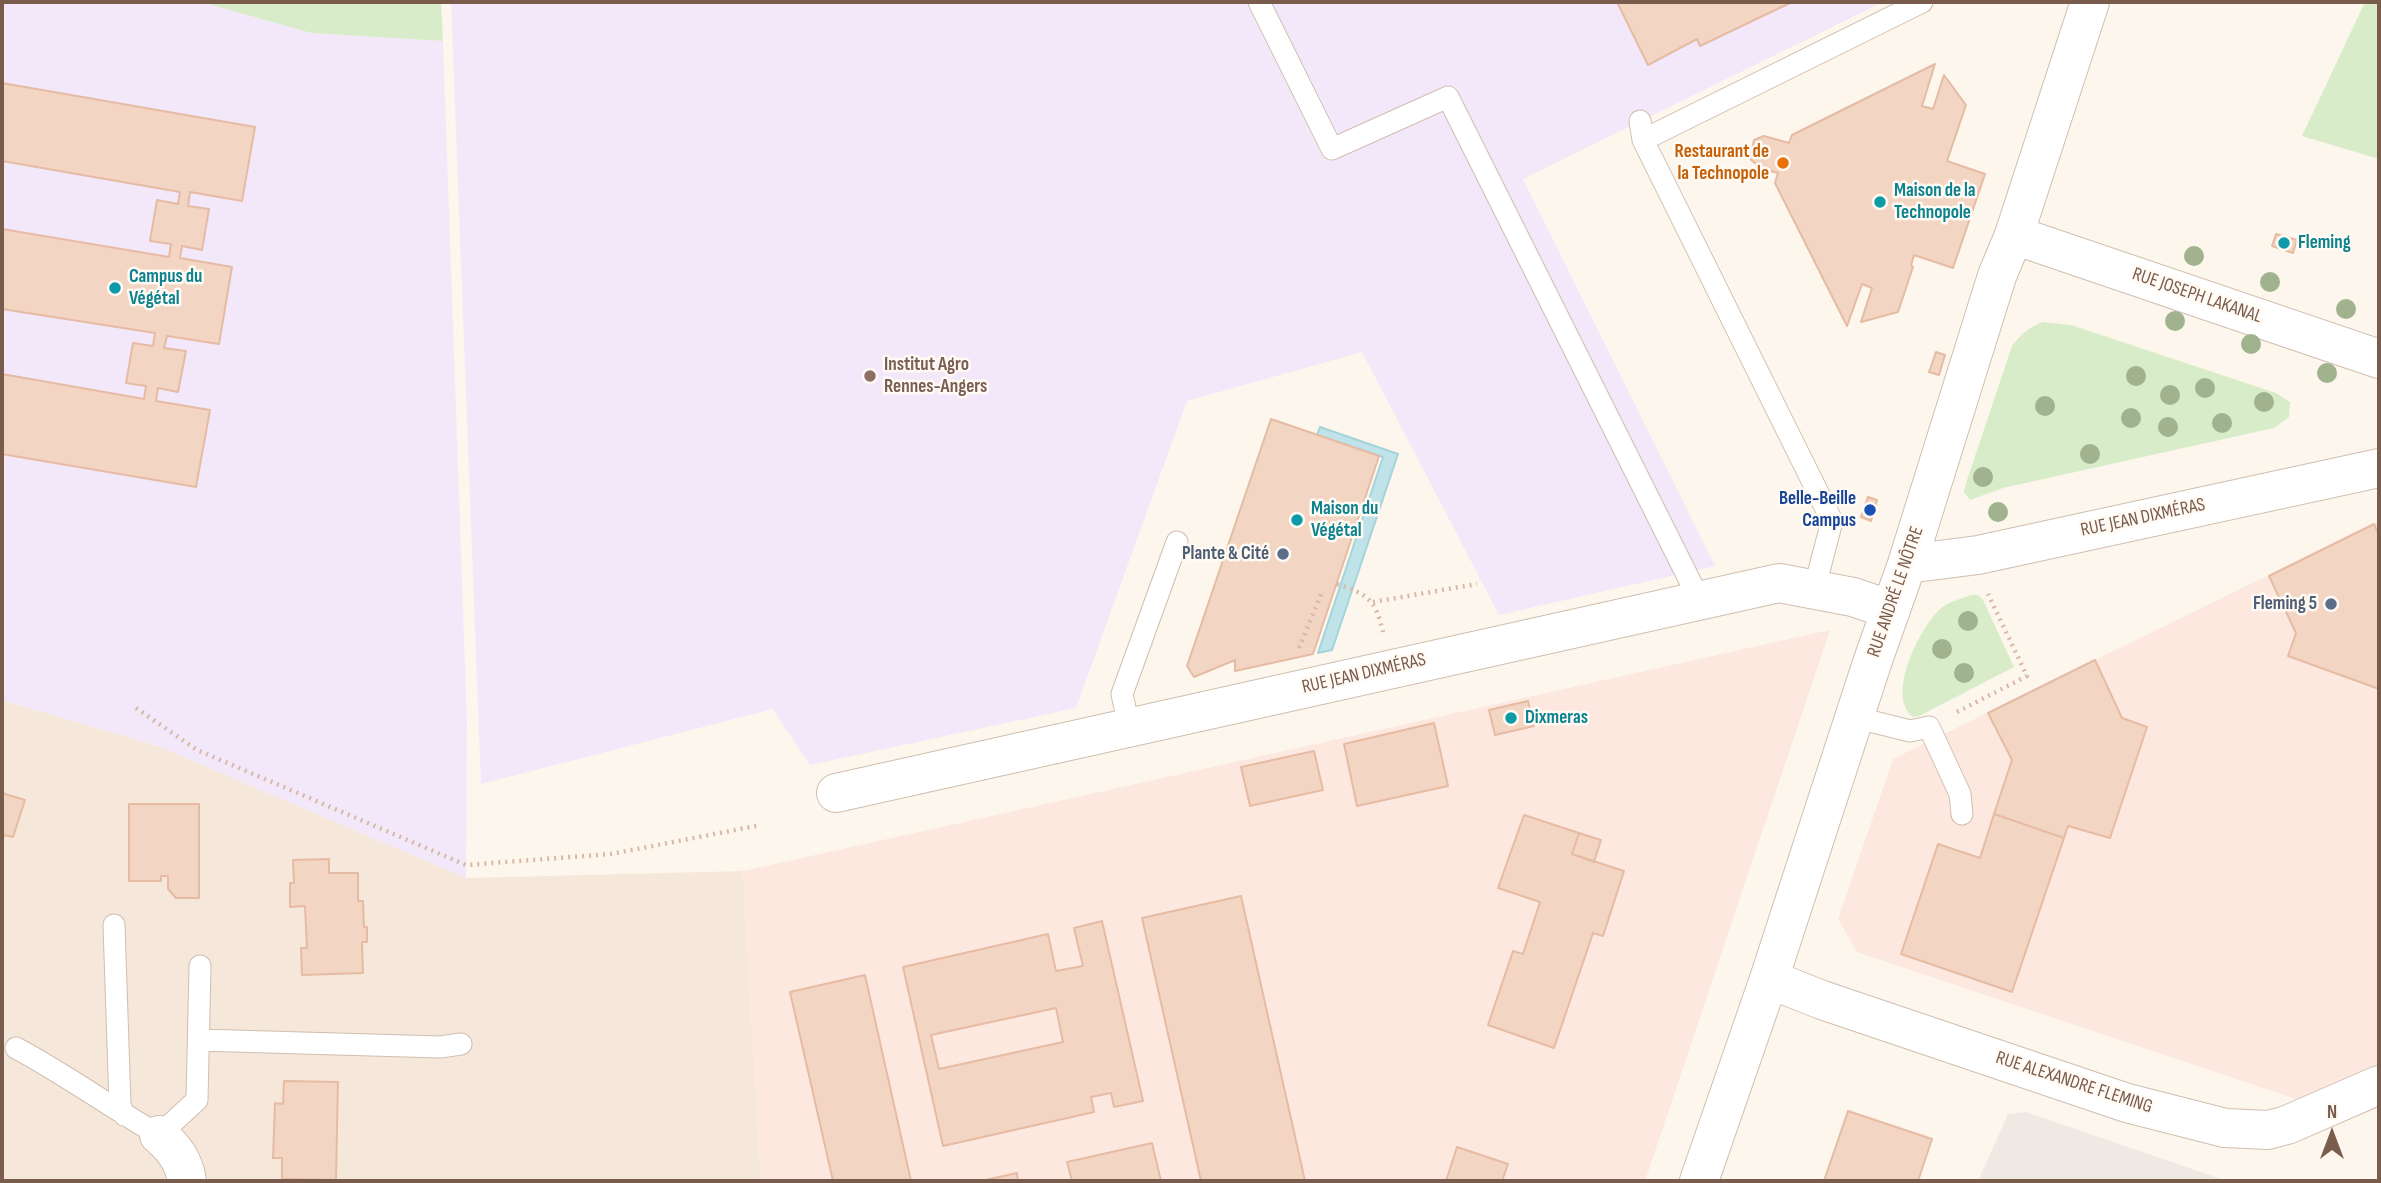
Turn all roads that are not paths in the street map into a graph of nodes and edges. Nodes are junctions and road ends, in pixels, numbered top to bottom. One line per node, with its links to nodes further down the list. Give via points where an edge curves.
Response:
1 (1259, 2): 10 (lane, via 1332,149 1448,97)
2 (1923, 2): 9 (lane, via 1641,130 1832,521)
3 (2090, 2): 4 (street, RUE ANDRÉ LE NÔTRE)
4 (2014, 235): 5 (street, RUE JOSEPH LAKANAL); 8 (street, RUE ANDRÉ LE NÔTRE)
5 (2379, 359)
6 (2379, 467): 8 (street, RUE JEAN DIXMÉRAS, via 1978,555)
7 (1177, 542): 13 (lane, via 1122,694)
8 (1906, 564): 11 (street, RUE ANDRÉ LE NÔTRE)
9 (1814, 590): 10 (street, RUE JEAN DIXMÉRAS, via 1779,583); 11 (street, RUE JEAN DIXMÉRAS, via 1867,600)
10 (1699, 599): 13 (street, RUE JEAN DIXMÉRAS)
11 (1891, 610): 12 (street, RUE ANDRÉ LE NÔTRE)
12 (1854, 717): 15 (lane, via 1910,731 1928,727 1960,794); 18 (street, RUE ANDRÉ LE NÔTRE)
13 (1129, 726): 14 (street, RUE JEAN DIXMÉRAS)
14 (836, 793)
15 (1962, 814)
16 (114, 925): 23 (lane)
17 (200, 966): 19 (lane)
18 (1769, 979): 22 (street, RUE ALEXANDRE FLEMING, via 2127,1103 2225,1128 2268,1130 2287,1125); 26 (street, RUE ANDRÉ LE NÔTRE)
19 (199, 1040): 20 (lane); 24 (lane, via 197,1100)
20 (461, 1044)
21 (16, 1048): 23 (lane)
22 (2379, 1085)
23 (124, 1115): 24 (lane)
24 (159, 1135): 25 (street, via 178,1156)
25 (187, 1181)
26 (1699, 1181)

